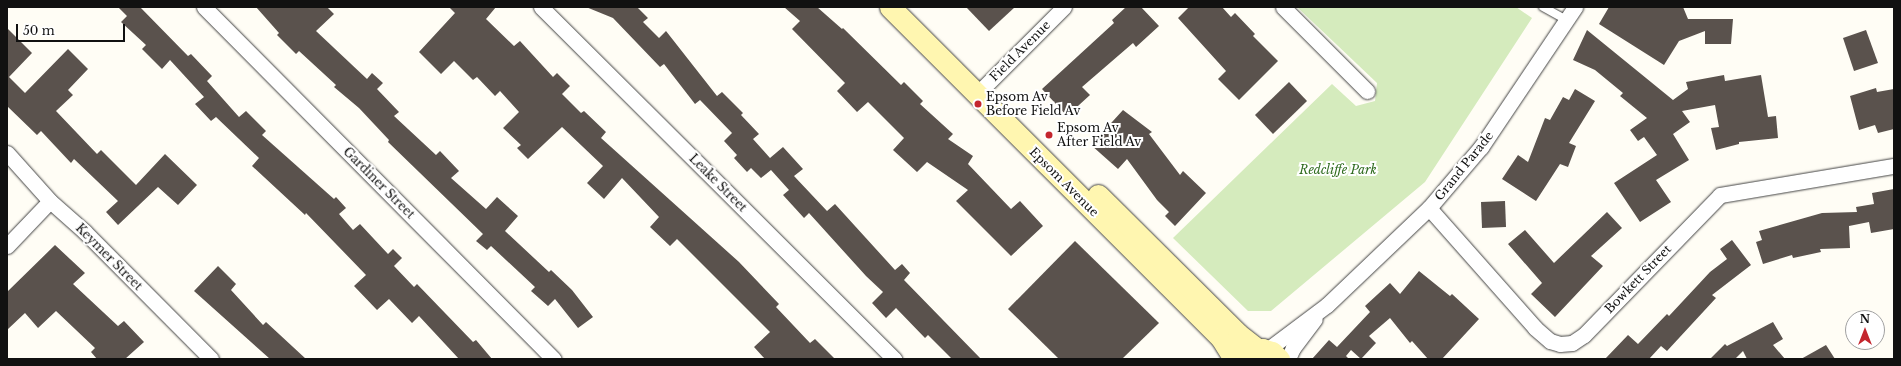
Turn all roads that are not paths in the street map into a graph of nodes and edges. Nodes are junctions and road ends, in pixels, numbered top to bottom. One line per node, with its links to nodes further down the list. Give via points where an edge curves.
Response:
1 (204, 7): 20 (street, Gardiner Street)
2 (541, 7): 21 (street, Leake Street)
3 (890, 7): 10 (street, Epsom Avenue)
4 (909, 7): 10 (street, Epsom Avenue)
5 (1064, 7): 10 (street, Field Avenue)
6 (1283, 7): 11 (street)
7 (1543, 7): 9 (lane)
8 (1575, 7): 9 (street, Grand Parade)
9 (1566, 20): 15 (street, Grand Parade, via 1481,147)
10 (982, 89): 18 (street, Epsom Avenue); 22 (street, Epsom Avenue, via 1221,338)
11 (1367, 91)
12 (7, 153): 14 (street, Keymer Street)
13 (1894, 166): 15 (street, Bowkett Street, via 1720,195 1584,335 1572,343 1560,344 1550,341 1535,328)
14 (50, 201): 16 (street); 19 (street, Keymer Street, via 85,232)
15 (1430, 208): 17 (street, Grand Parade)
16 (7, 246)
17 (1327, 304): 18 (street, Grand Parade); 23 (street, Grand Parade, via 1293,348)
18 (1261, 354)
19 (211, 359)
20 (553, 359)
21 (894, 359)
22 (1234, 359)
23 (1288, 359)

